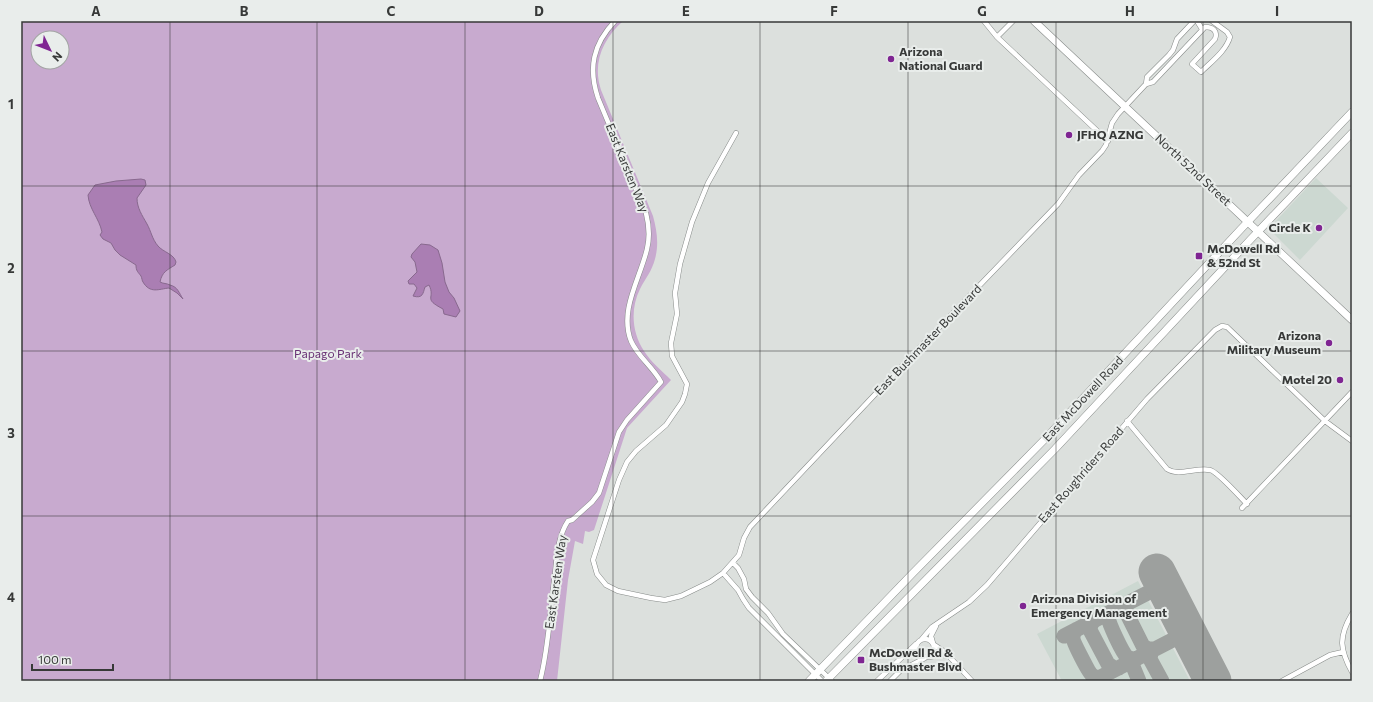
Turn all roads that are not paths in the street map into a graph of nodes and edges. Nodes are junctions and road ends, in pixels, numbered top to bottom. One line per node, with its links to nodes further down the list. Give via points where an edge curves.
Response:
1 (615, 21): 36 (street, East Karsten Way, via 598,44 593,79 598,98 648,221 648,244 631,298 628,327 636,350 661,382 627,420 620,432 599,493 568,521 564,528 557,557 548,641)
2 (984, 21): 8 (street)
3 (1013, 21): 8 (street)
4 (1034, 21): 10 (main road, North 52nd Street)
5 (1196, 21): 7 (street); 9 (street, via 1177,39 1173,50 1147,77)
6 (1212, 21): 7 (street, via 1227,32 1229,42 1201,72 1192,64 1217,35 1210,28)
7 (1202, 29): 9 (street, via 1153,82)
8 (997, 36): 14 (street)
9 (1146, 84): 10 (street, East Bushmaster Boulevard)
10 (1125, 106): 14 (street, East Bushmaster Boulevard, via 1112,123); 15 (main road, North 52nd Street)
11 (1352, 112): 15 (main road, East McDowell Road)
12 (736, 133): 25 (street, East Bushmaster Boulevard, via 708,183 692,222 680,264 671,344 672,356 687,384 685,394 666,425 627,462 593,560 597,574 606,585 618,591 651,598 672,599 710,582)
13 (1352, 133): 16 (main road, East McDowell Road)
14 (1108, 141): 24 (street, East Bushmaster Boulevard, via 1049,215 762,513 750,527 739,555)
15 (1248, 222): 16 (main road, North 52nd Street); 33 (main road, East McDowell Road, via 1045,439)
16 (1258, 231): 17 (main road, North 52nd Street); 35 (main road, East McDowell Road, via 1055,449)
17 (1352, 320)
18 (1352, 392): 20 (street)
19 (1128, 421): 20 (street, East Roughriders Road, via 1212,333 1222,326 1227,327); 22 (street, via 1167,469 1174,472 1210,470); 27 (street, East Roughriders Road, via 987,585)
20 (1325, 421): 21 (street); 22 (street)
21 (1352, 441)
22 (1247, 504): 23 (street)
23 (1242, 508)
24 (733, 563): 25 (street, East Bushmaster Boulevard); 33 (street, via 752,597 768,612 783,634)
25 (723, 573): 33 (street, via 749,608)
26 (1352, 614): 30 (street, via 1344,632)
27 (936, 626): 28 (street, East Roughriders Road); 29 (street, via 931,636)
28 (919, 641): 29 (street, via 929,640); 32 (street, via 915,648 917,654); 39 (street)
29 (933, 644): 31 (street); 32 (street, via 934,650)
30 (1343, 652): 34 (street); 42 (street, via 1330,655)
31 (949, 656): 32 (street); 41 (street)
32 (928, 657): 40 (street, via 900,671)
33 (818, 672): 35 (street); 37 (main road, East McDowell Road); 38 (street)
34 (1352, 672)
35 (829, 680)
36 (540, 681)
37 (809, 681)
38 (822, 681)
39 (877, 681)
40 (890, 681)
41 (972, 681)
42 (1282, 681)

